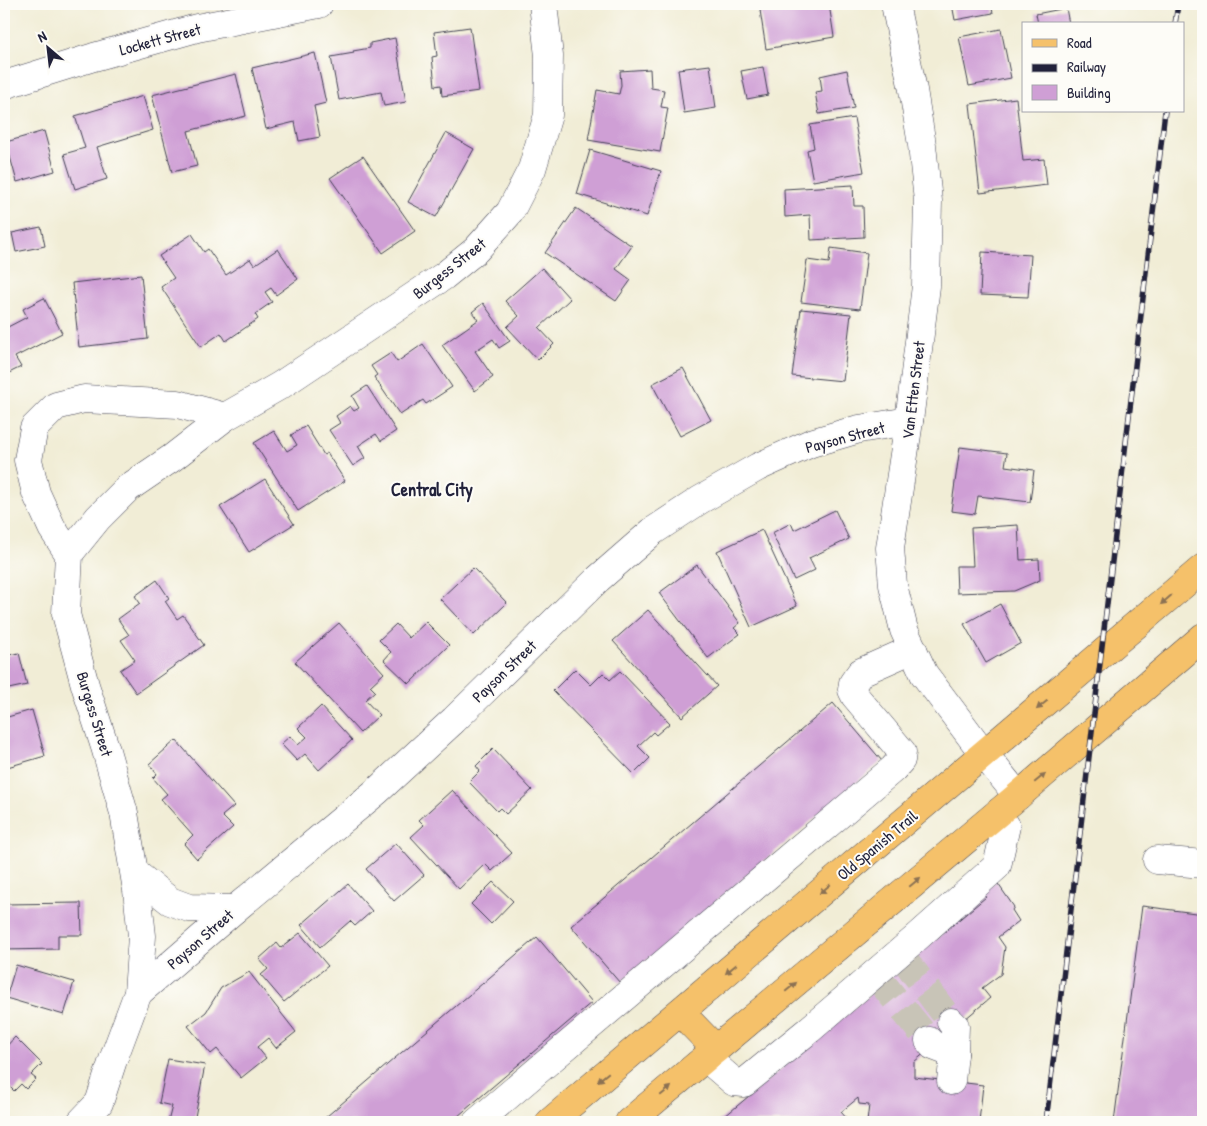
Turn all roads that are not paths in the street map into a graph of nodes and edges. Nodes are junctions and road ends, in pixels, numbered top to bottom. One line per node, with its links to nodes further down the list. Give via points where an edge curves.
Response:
1 (318, 4): 4 (street, Lockett Street, via 197,28)
2 (544, 4): 5 (street, Burgess Street, via 549,56 548,115 532,169 510,212 476,250 444,276 281,385)
3 (895, 4): 6 (street, Van Etten Street, via 913,90 928,201 926,286)
4 (4, 85)
5 (225, 416): 7 (street, Burgess Street, via 128,488); 7 (street, via 178,404 84,399 56,406 34,428 28,460 36,493 52,528)
6 (910, 420): 10 (street, Van Etten Street, via 890,548 893,585 904,630); 17 (street, Payson Street, via 859,429 811,443 758,467 653,531 376,791)
7 (69, 554): 16 (street, Burgess Street, via 66,614 124,813)
8 (1203, 568): 11 (main road, Old Spanish Trail, one-way to 11)
9 (1203, 637): 12 (main road, one-way to 9)
10 (913, 649): 11 (street, Van Etten Street, via 924,674); 27 (street, via 861,672 853,683 855,696 902,752 901,760 893,769)
11 (984, 754): 12 (street, Van Etten Street); 19 (main road, Old Spanish Trail, one-way to 19)
12 (1018, 796): 13 (main road)
13 (998, 813): 22 (main road, one-way to 13); 22 (street, via 1006,826 997,866 876,975 744,1083 734,1082)
14 (1157, 860): 15 (street)
15 (1203, 864)
16 (134, 873): 17 (street, via 170,901 189,908); 18 (street, Burgess Street, via 142,936)
17 (234, 909): 18 (street, Payson Street)
18 (138, 993): 25 (street, Burgess Street, via 113,1060)
19 (680, 1012): 22 (main road); 28 (main road, Old Spanish Trail, one-way to 28)
20 (951, 1022): 23 (street, via 955,1026)
21 (929, 1041): 23 (street, via 933,1046)
22 (711, 1054): 29 (main road, one-way to 22)
23 (954, 1054): 24 (street)
24 (951, 1081)
25 (102, 1113): 26 (street, Burgess Street)
26 (80, 1122)
27 (477, 1122)
28 (550, 1122)
29 (629, 1122)

